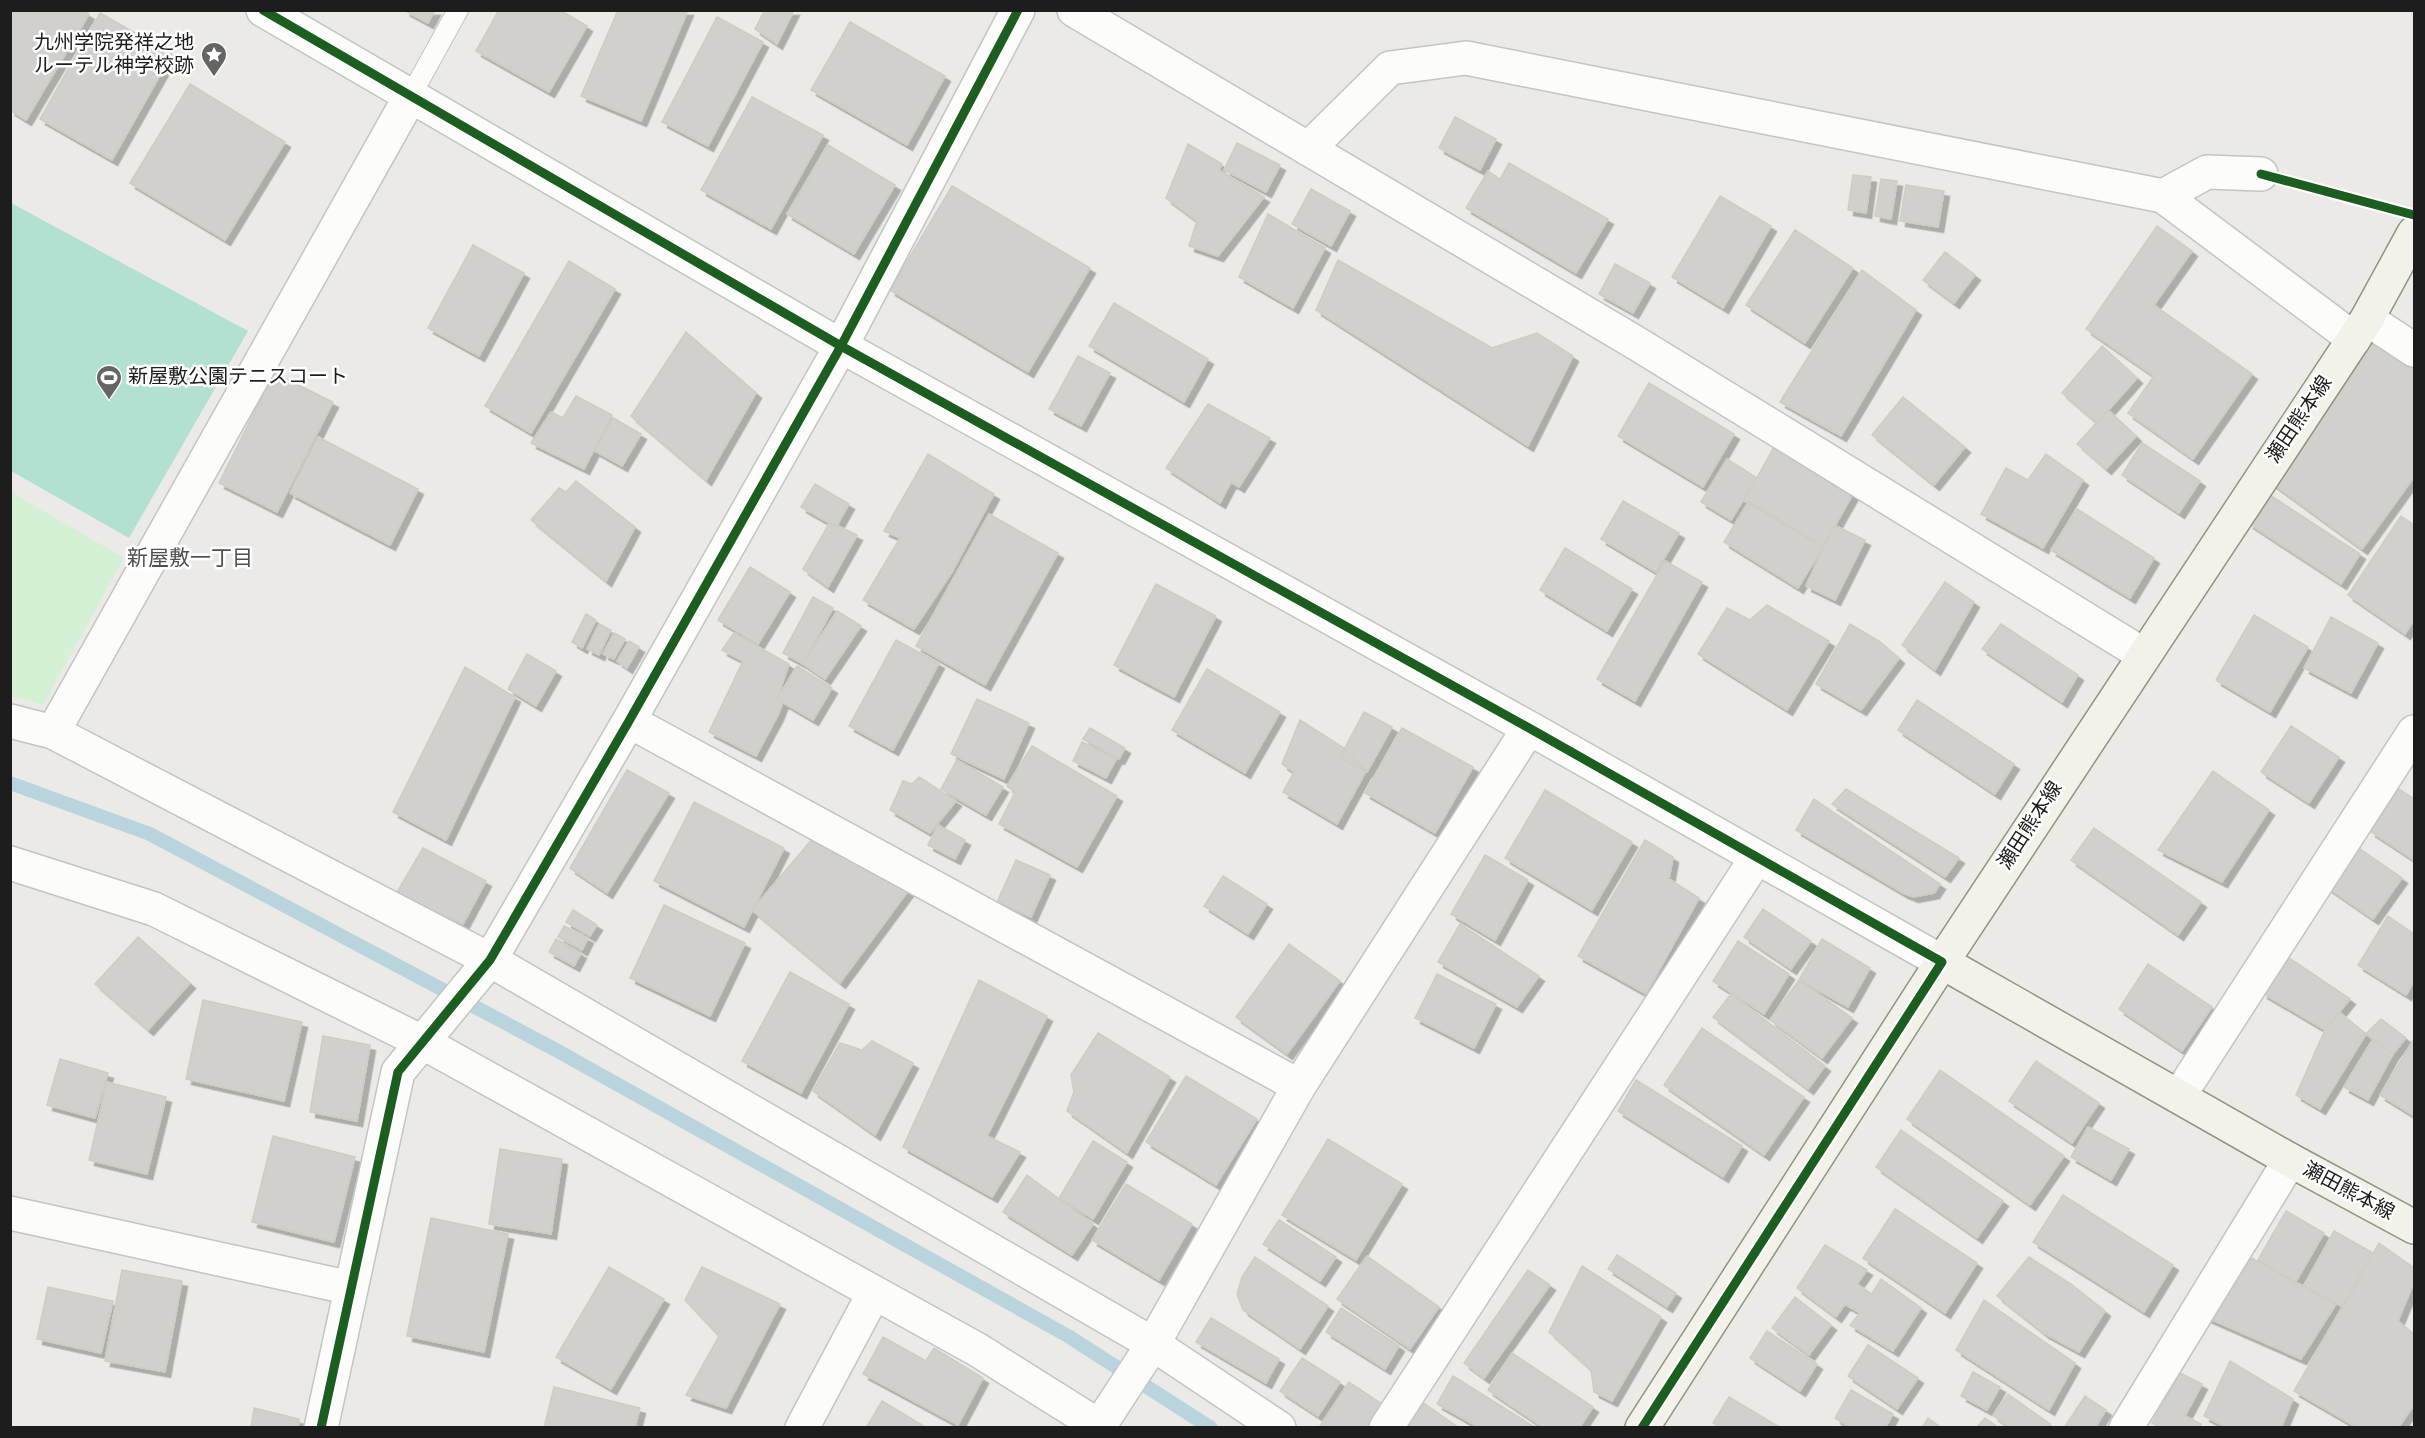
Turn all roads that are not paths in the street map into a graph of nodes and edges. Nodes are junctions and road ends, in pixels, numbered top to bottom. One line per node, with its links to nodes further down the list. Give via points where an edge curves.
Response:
1 (263, 10): 5 (street)
2 (458, 10): 5 (lane)
3 (1018, 10): 11 (street)
4 (1074, 10): 6 (street)
5 (410, 97): 11 (street); 17 (street)
6 (1308, 149): 8 (street, via 1390,68 1466,58); 13 (street, via 1636,343)
7 (2260, 174): 8 (street, via 2207,172)
8 (2163, 196): 10 (street)
9 (2415, 233): 10 (main road, 瀬田熊本線)
10 (2360, 329): 12 (street); 13 (main road, 瀬田熊本線)
11 (841, 346): 15 (street); 16 (street)
12 (2415, 350)
13 (2144, 655): 21 (main road, 瀬田熊本線)
14 (10, 721): 17 (street)
15 (629, 722): 22 (street); 24 (street)
16 (1529, 728): 19 (street); 24 (street)
17 (53, 732): 22 (street)
18 (2415, 732): 25 (street)
19 (1757, 857): 21 (street); 36 (street)
20 (10, 863): 23 (street, via 154,909)
21 (1942, 962): 25 (main road, 瀬田熊本線); 37 (main road)
22 (483, 968): 23 (street); 31 (street)
23 (430, 1031): 29 (street, via 398,1072); 30 (street)
24 (1299, 1086): 31 (street)
25 (2179, 1096): 26 (main road, 瀬田熊本線)
26 (2290, 1160): 28 (main road, 瀬田熊本線); 38 (street)
27 (10, 1213): 29 (street)
28 (2415, 1227)
29 (351, 1288): 33 (street)
30 (874, 1293): 32 (street); 34 (street)
31 (1151, 1349): 32 (street); 35 (street)
32 (1104, 1420)
33 (321, 1428)
34 (802, 1428)
35 (1279, 1428)
36 (1386, 1428)
37 (1642, 1428)
38 (2126, 1428)

